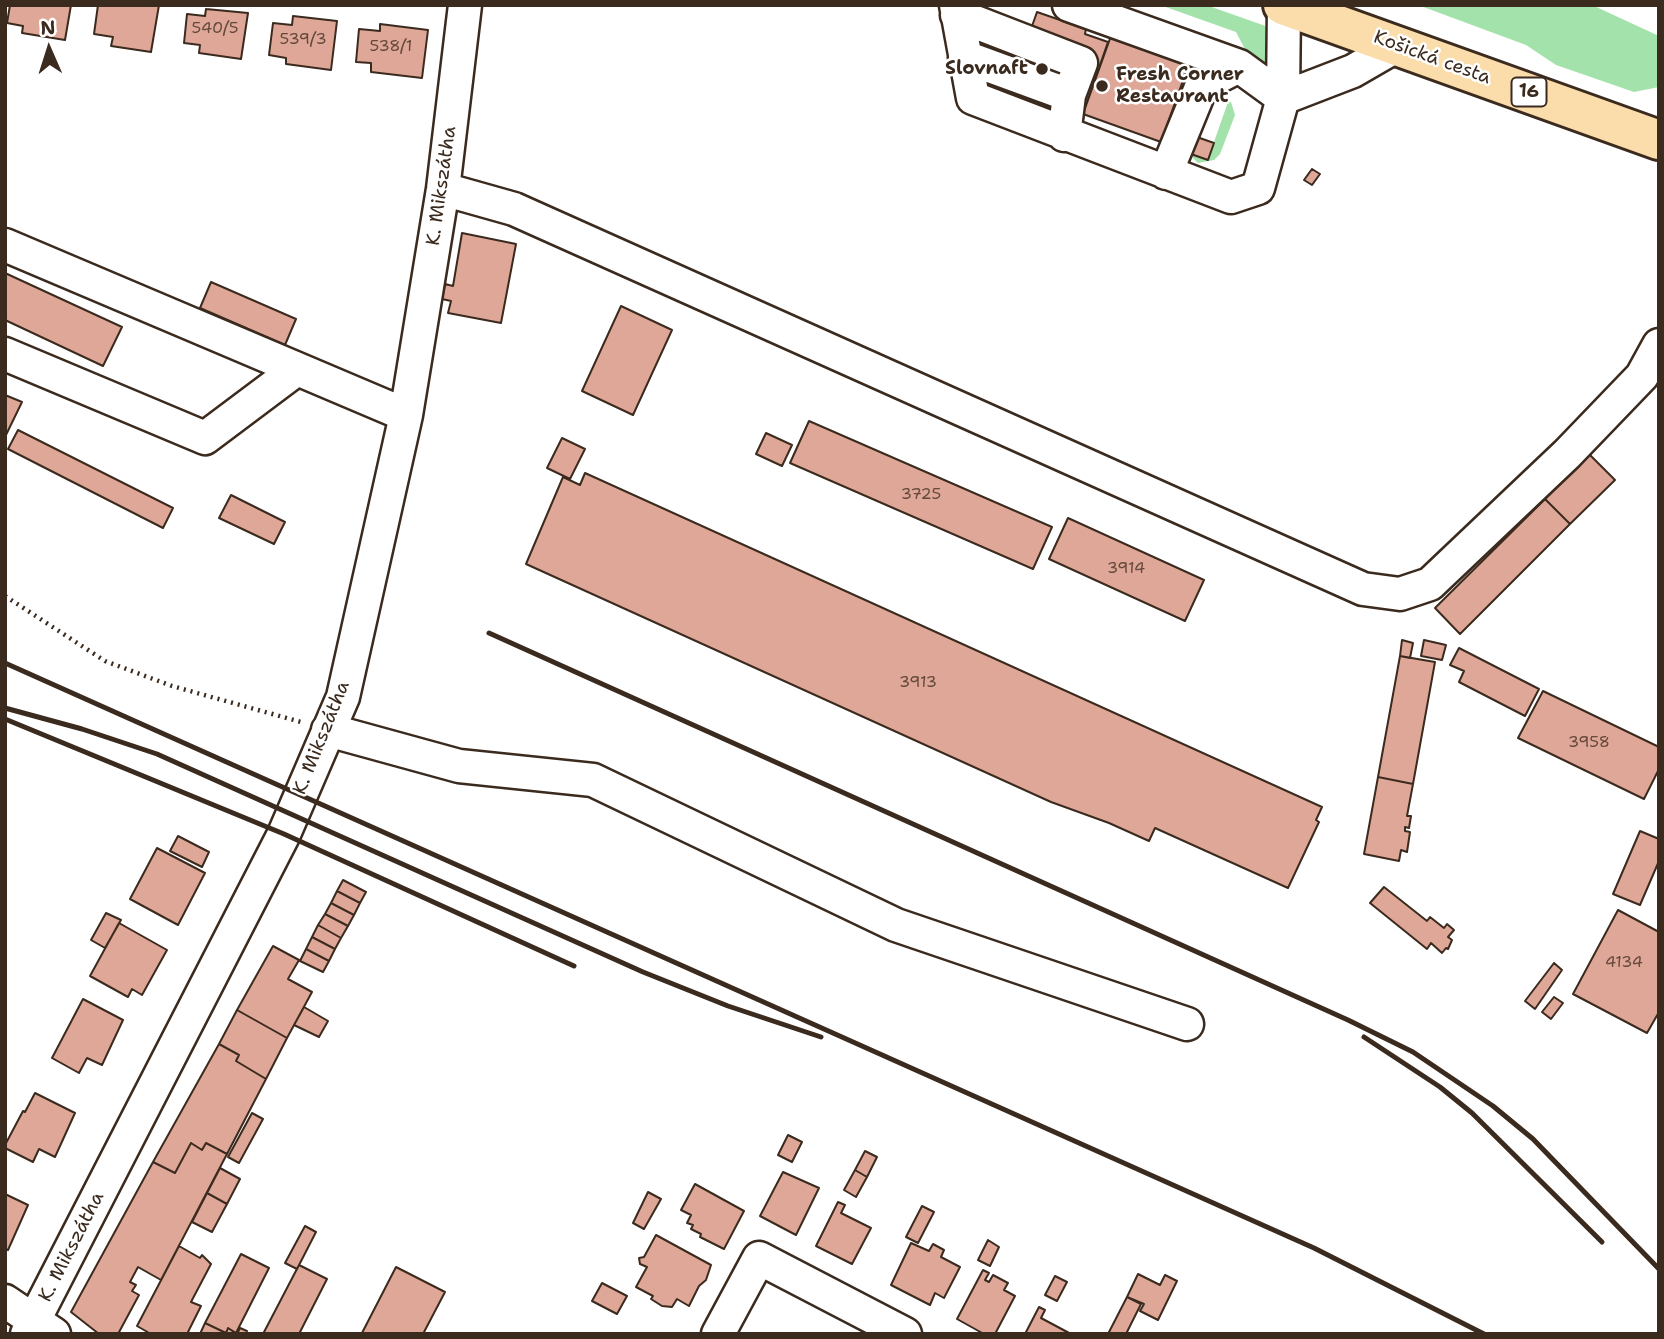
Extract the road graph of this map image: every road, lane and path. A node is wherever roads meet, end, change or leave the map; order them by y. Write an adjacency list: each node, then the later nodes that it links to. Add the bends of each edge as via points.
1 (465, 5): 13 (street, K. Mikszátha)
2 (1069, 5): 7 (street)
3 (1284, 5): 5 (main road, Košická cesta / 16); 9 (street)
4 (957, 10): 6 (street); 8 (street, via 1081,63)
5 (1398, 45): 9 (street, via 1353,71); 11 (main road, Košická cesta / 16)
6 (965, 57): 8 (street); 10 (street, via 973,98)
7 (1239, 66): 9 (street); 12 (street, via 1202,85)
8 (1069, 95): 10 (street)
9 (1283, 98): 12 (street, via 1258,188 1231,197)
10 (1065, 135): 12 (street)
11 (1659, 140)
12 (1166, 173)
13 (443, 189): 15 (street, via 514,209 1363,589 1399,594 1430,584 1567,454 1642,376); 18 (street, K. Mikszátha)
14 (5, 246): 17 (street)
15 (1659, 345)
16 (5, 354): 17 (street, via 205,438)
17 (297, 369): 18 (street)
18 (406, 415): 20 (street, K. Mikszátha, via 343,697)
19 (5, 596): 20 (path, via 105,661 172,686)
20 (328, 730): 21 (street, via 459,766 593,780 896,925); 23 (street, K. Mikszátha, via 284,834)
21 (1187, 1024)
22 (5, 1301): 23 (street)
23 (38, 1329)
24 (718, 1334): 25 (street, via 759,1258)
25 (905, 1334)

